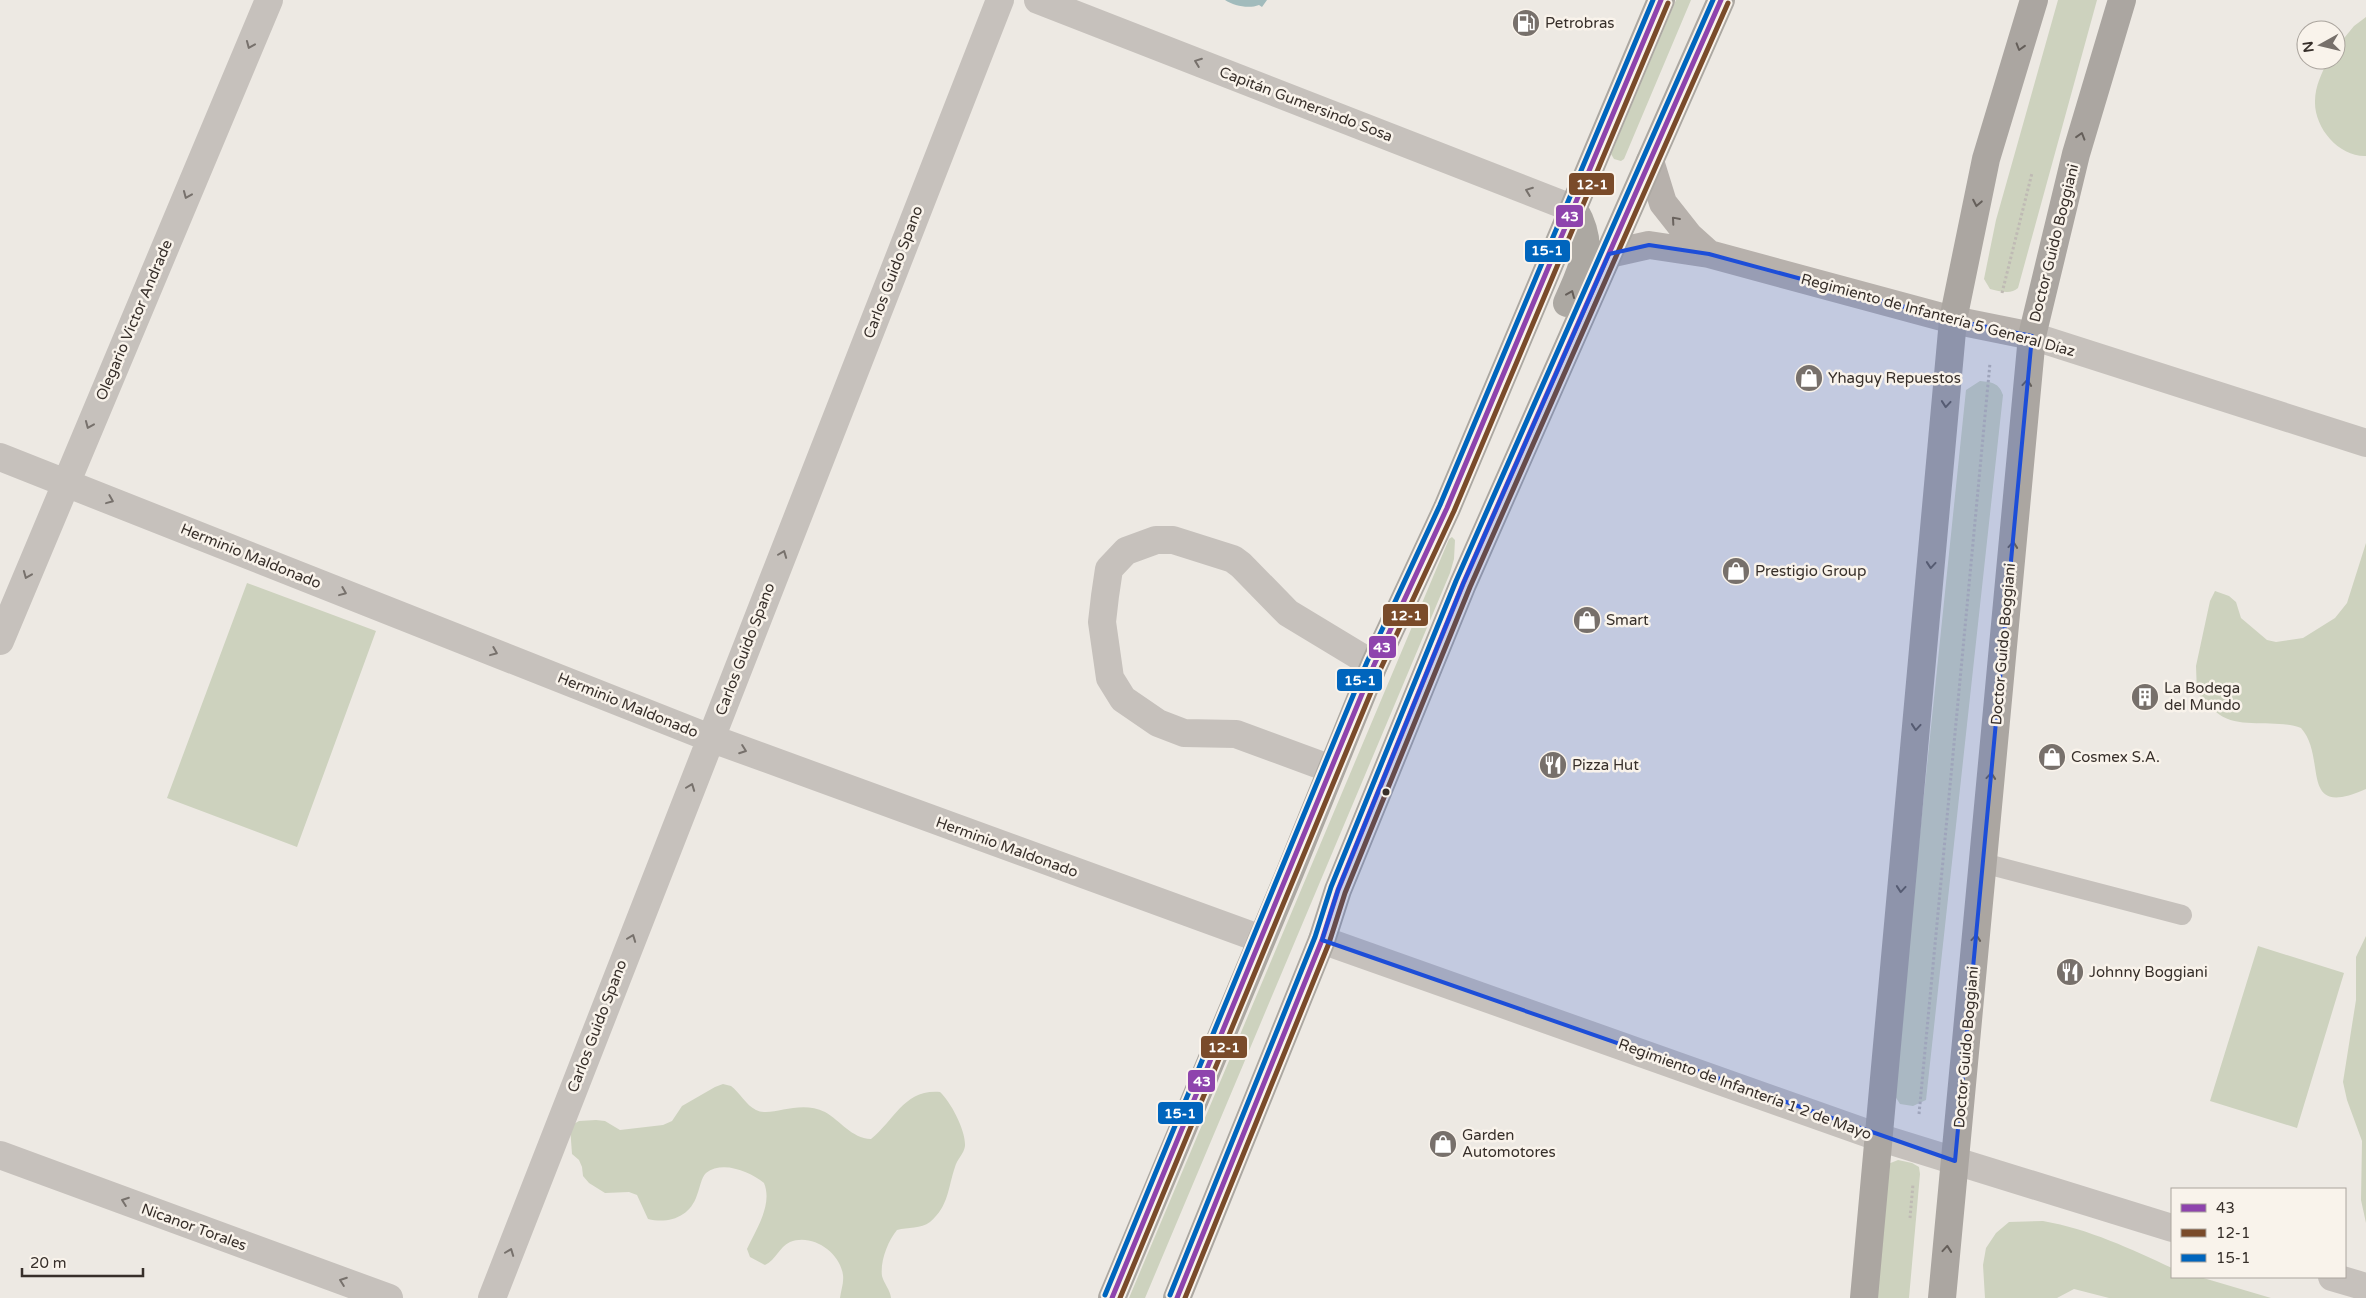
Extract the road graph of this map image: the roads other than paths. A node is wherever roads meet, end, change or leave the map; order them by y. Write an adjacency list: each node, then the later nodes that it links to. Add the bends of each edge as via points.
1 (269, 0): 16 (street, Olegario Victor Andrade, one-way to 16)
2 (1000, 0): 20 (street, Carlos Guido Spano, one-way to 2)
3 (1038, 0): 9 (street, Capitán Gumersindo Sosa, one-way to 3)
4 (1661, 0): 9 (highway)
5 (1720, 0): 8 (highway)
6 (2034, 0): 12 (main road, one-way to 12, via 1986,159)
7 (2122, 0): 13 (main road, Doctor Guido Boggiani, one-way to 7, via 2076,154)
8 (1650, 160): 10 (highway); 11 (main road, one-way to 8, via 1689,236 1663,203)
9 (1574, 209): 17 (highway, one-way to 9, via 1472,532 1585,258 1583,225); 19 (highway, via 1447,508)
10 (1609, 254): 11 (main road, Regimiento de Infantería 5 General Díaz, via 1649,245); 17 (highway)
11 (1709, 254): 12 (main road, Regimiento de Infantería 5 General Díaz)
12 (1953, 320): 13 (main road, Regimiento de Infantería 5 General Díaz); 26 (main road, one-way to 26)
13 (2032, 336): 14 (street, Regimiento de Infantería 5 General Díaz); 22 (main road, Doctor Guido Boggiani, one-way to 13)
14 (2366, 443)
15 (0, 456): 16 (street, Herminio Maldonado)
16 (65, 482): 18 (street, Olegario Victor Andrade, one-way to 18); 20 (street, Herminio Maldonado, one-way to 20)
17 (1463, 584): 25 (highway, via 1338,890)
18 (0, 641)
19 (1374, 665): 21 (highway); 21 (street, via 1288,614 1233,559 1173,540 1156,540 1126,552 1109,569 1102,622 1104,646 1110,678 1123,699 1158,723 1184,733 1236,734)
20 (710, 738): 24 (street, Herminio Maldonado, one-way to 24); 33 (street, Carlos Guido Spano, one-way to 20)
21 (1331, 769): 24 (highway)
22 (1983, 863): 23 (lane); 28 (main road, Doctor Guido Boggiani, one-way to 22)
23 (2182, 915)
24 (1261, 939): 34 (highway)
25 (1322, 940): 26 (street, Regimiento de Infantería 1 2 de Mayo); 35 (highway)
26 (1878, 1137): 28 (street, Regimiento de Infantería 1 2 de Mayo); 36 (main road)
27 (0, 1155): 32 (street, Nicanor Torales, one-way to 27)
28 (1955, 1161): 29 (street, Regimiento de Infantería 1 2 de Mayo); 37 (main road, Doctor Guido Boggiani, one-way to 28)
29 (2171, 1228)
30 (2335, 1278): 31 (street)
31 (2366, 1287)
32 (389, 1298)
33 (492, 1298)
34 (1112, 1298)
35 (1177, 1298)
36 (1864, 1298)
37 (1942, 1298)

